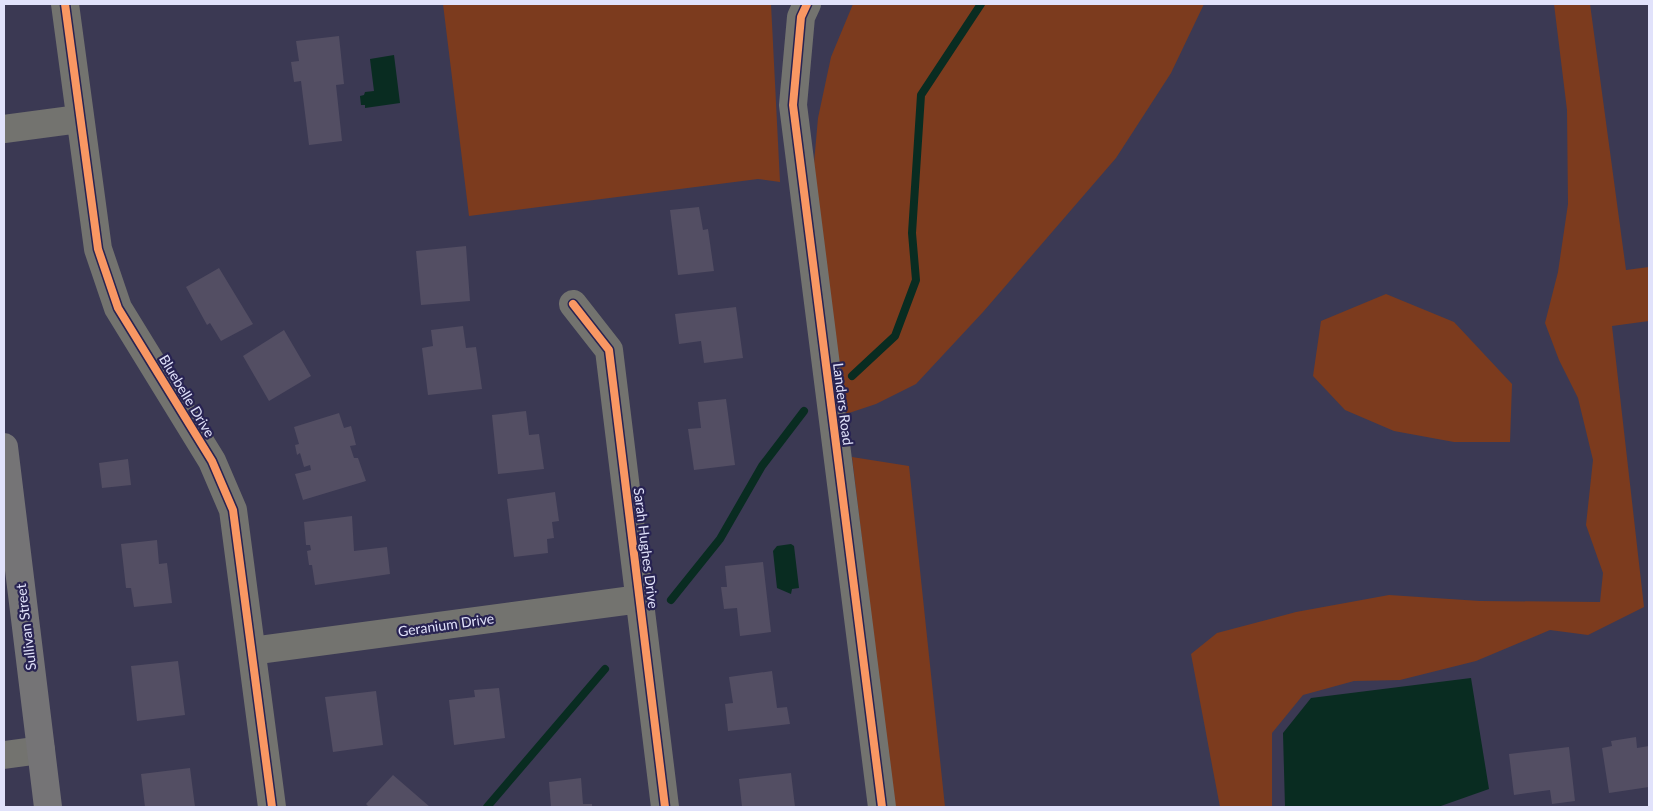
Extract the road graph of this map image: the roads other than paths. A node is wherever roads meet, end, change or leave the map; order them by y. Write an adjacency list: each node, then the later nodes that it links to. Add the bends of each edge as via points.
1 (65, 4): 3 (street, Bluebelle Drive)
2 (807, 4): 14 (street, Landers Road, via 801,17 793,105)
3 (80, 120): 4 (street); 8 (street, Bluebelle Drive, via 98,249 118,308 212,460 232,510)
4 (4, 129)
5 (573, 304): 7 (street, Sarah Hughes Drive, via 609,350)
6 (4, 447): 9 (main road, Sullivan Street)
7 (640, 599): 8 (street, Geranium Drive); 13 (street, Sarah Hughes Drive)
8 (252, 651): 12 (street, Bluebelle Drive)
9 (41, 750): 10 (street); 11 (main road, Sullivan Street)
10 (4, 756)
11 (48, 807)
12 (272, 807)
13 (665, 807)
14 (882, 807)

